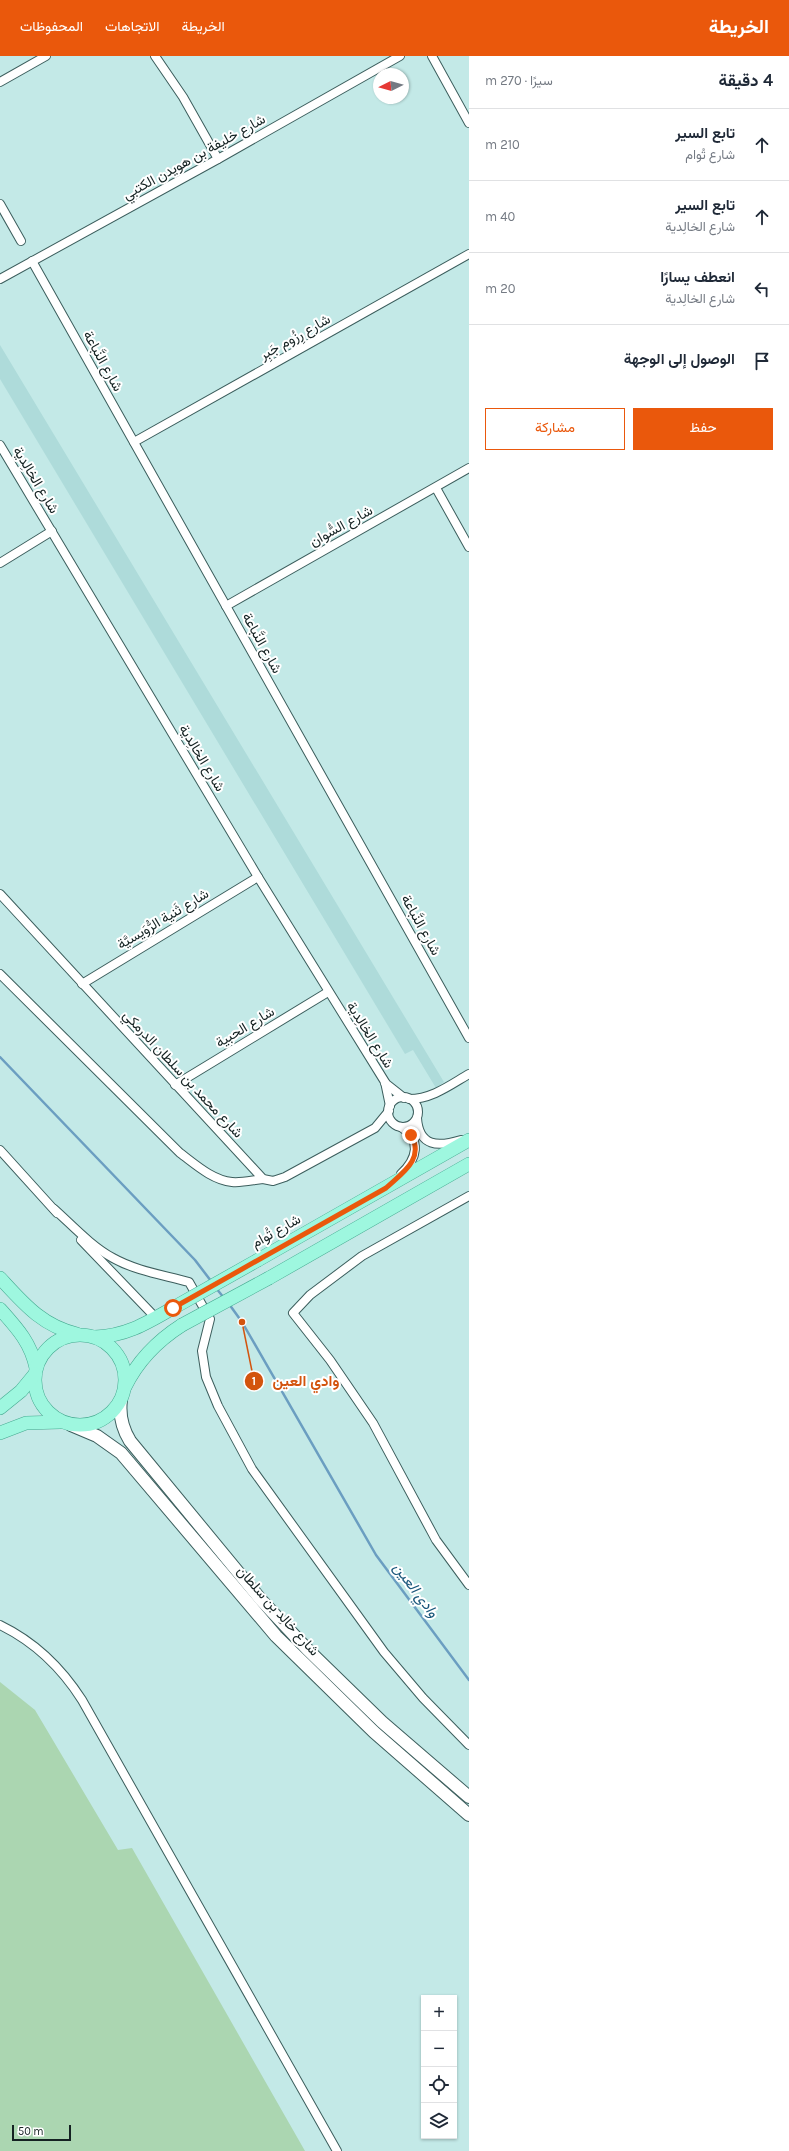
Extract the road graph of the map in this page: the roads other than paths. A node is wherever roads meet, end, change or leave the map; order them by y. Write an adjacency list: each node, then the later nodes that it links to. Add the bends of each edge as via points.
1 (46, 56): 5 (street)
2 (155, 56): 7 (street, via 177,87)
3 (400, 56): 7 (street, شارع خليفة بن هويدن الكتبي)
4 (432, 56): 6 (street)
5 (0, 82)
6 (469, 123)
7 (218, 159): 11 (street, شارع خليفة بن هويدن الكتبي)
8 (0, 204): 9 (street)
9 (21, 241)
10 (469, 254): 13 (street, شارع رِزُوم جَبِر)
11 (32, 261): 12 (street, شارع خليفة بن هويدن الكتبي); 13 (street, شارع النَّباعة)
12 (0, 279)
13 (134, 442): 20 (street, شارع النَّباعة)
14 (0, 445): 17 (street, شارع الخالِدية)
15 (469, 468): 16 (street, شارع السُّوان)
16 (436, 488): 18 (street); 20 (street, شارع السُّوان)
17 (52, 531): 19 (street); 21 (street, شارع الخالِدية)
18 (469, 547)
19 (0, 562)
20 (226, 606): 26 (street, شارع النَّباعة)
21 (258, 877): 24 (street, شارع ثَنية الرُّوَيسيَّة); 25 (street, شارع الخالِدية)
22 (0, 894): 24 (street, شارع محمد بن سلطان الدرمكي)
23 (0, 974): 40 (street, via 180,1153 221,1180 233,1182)
24 (82, 984): 29 (street, شارع محمد بن سلطان الدرمكي)
25 (328, 992): 28 (street, شارع الخالِدية); 29 (street, شارع الحبية)
26 (469, 1038)
27 (469, 1074): 30 (street)
28 (385, 1082): 31 (street, شارع الخالِدية); 32 (street, شارع الخالِدية)
29 (175, 1085): 40 (street, شارع محمد بن سلطان الدرمكي)
30 (433, 1095): 31 (street); 33 (street)
31 (407, 1098): 32 (street, via 396,1100); 33 (street, via 417,1107)
32 (389, 1108): 34 (street, via 390,1120); 35 (street)
33 (417, 1116): 34 (street, via 409,1126); 36 (street, via 419,1131 433,1144 446,1144)
34 (399, 1126): 35 (street); 41 (street, via 414,1140 414,1158 408,1168)
35 (375, 1128): 40 (street, via 279,1180)
36 (469, 1137)
37 (469, 1140): 41 (main road, شارع تُوام)
38 (0, 1150): 43 (street)
39 (469, 1164): 50 (main road, bridge, via 182,1325 155,1345 143,1358)
40 (263, 1179)
41 (386, 1188): 46 (main road, شارع تُوام, bridge)
42 (469, 1196): 54 (street, via 362,1256 310,1295 293,1313 330,1360 373,1423 436,1540)
43 (54, 1209): 46 (street); 56 (street, via 97,1248 113,1258 138,1269 189,1282 210,1319 202,1351 206,1377 218,1406 252,1469 384,1652 423,1698)
44 (0, 1278): 47 (main road, via 33,1314 60,1330)
45 (0, 1309): 49 (main road, via 25,1337)
46 (156, 1318): 48 (main road, شارع تُوام, via 120,1335)
47 (78, 1335): 48 (main road); 49 (main road, via 64,1337 51,1344 42,1355)
48 (95, 1337): 50 (main road, via 106,1343 118,1357 125,1375)
49 (35, 1371): 51 (main road, via 21,1391); 52 (main road, via 37,1396 50,1415)
50 (122, 1394): 52 (main road, via 114,1410 95,1424); 57 (street, شارع خالِد بن سلطان, via 119,1411 121,1422 130,1440 261,1600 358,1699 436,1771)
51 (0, 1408)
52 (66, 1424): 53 (main road, via 26,1423); 58 (street, شارع خالِد بن سلطان, via 97,1436 121,1453 276,1636 374,1732)
53 (0, 1433)
54 (469, 1585)
55 (0, 1625): 59 (street, via 44,1653 79,1694)
56 (469, 1745)
57 (469, 1797)
58 (469, 1815)
59 (337, 2151)

